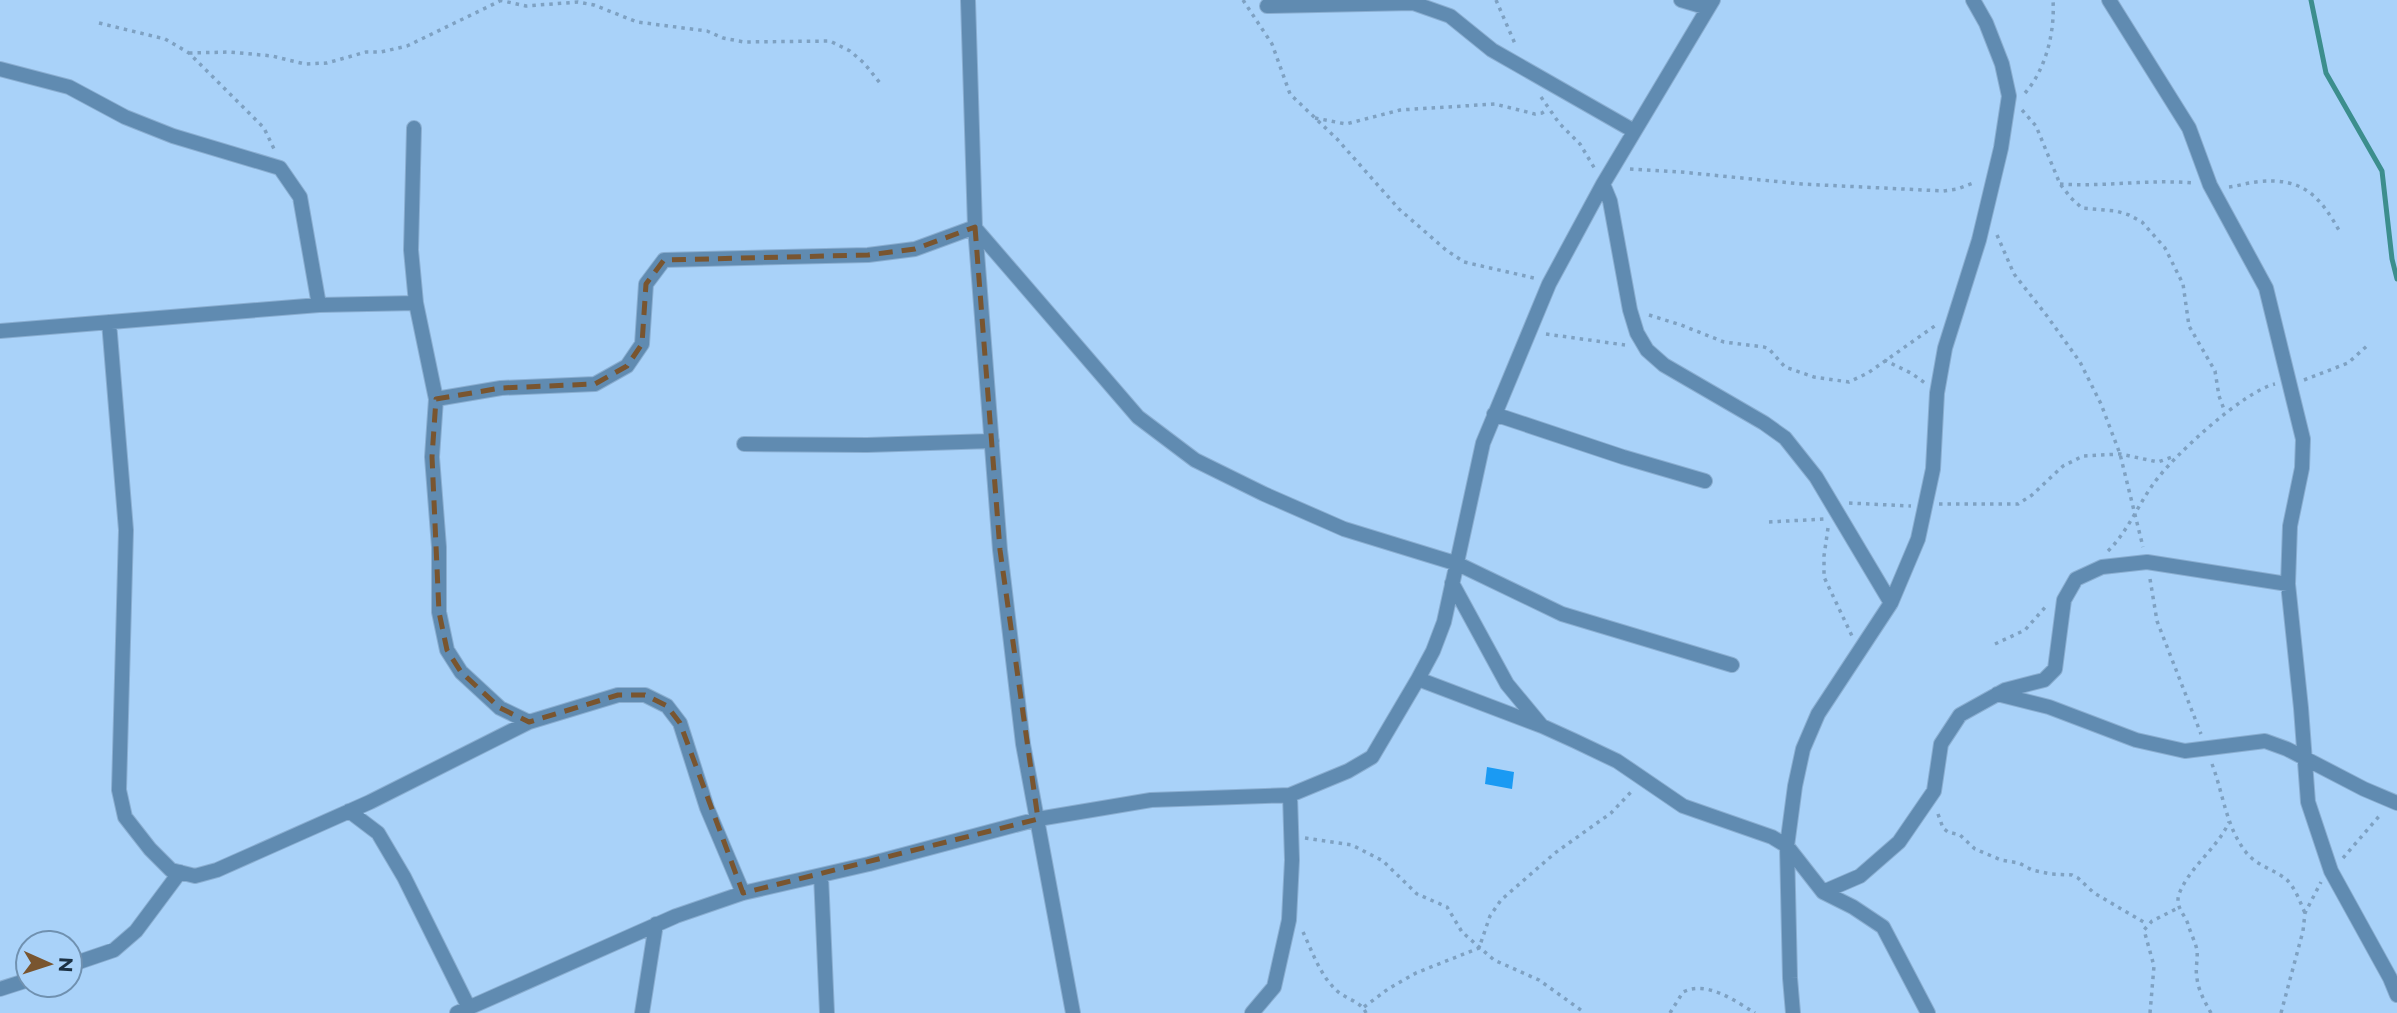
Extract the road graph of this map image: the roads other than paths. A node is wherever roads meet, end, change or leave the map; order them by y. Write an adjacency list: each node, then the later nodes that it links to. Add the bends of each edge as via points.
1 (968, 0): 11 (street)
2 (1681, 0): 5 (street)
3 (1973, 0): 24 (street, via 2002,64 2012,100 1975,253 1945,348 1926,506)
4 (2109, 0): 23 (street, via 2189,128 2210,185 2266,288 2303,439 2290,526)
5 (1710, 4): 9 (street)
6 (1267, 6): 9 (street, via 1413,2 1450,16 1492,50)
7 (0, 69): 13 (street, via 69,88 173,136 281,168 300,197)
8 (414, 128): 12 (street, via 411,250)
9 (1634, 131): 10 (street)
10 (1603, 184): 17 (street, via 1549,284); 24 (street, via 1630,310 1647,350 1664,365 1785,438 1816,477)
11 (975, 227): 16 (street, via 915,249 868,255 664,260 646,284 642,344 627,366 595,384 501,388); 18 (street); 21 (street, via 1138,417 1195,460 1343,529)
12 (416, 303): 13 (street); 16 (street)
13 (319, 305): 14 (street)
14 (109, 323): 15 (street); 36 (street, via 126,530 119,790 125,817 171,870)
15 (0, 331)
16 (436, 399): 28 (street, via 432,457 439,612 447,650 461,672 500,708)
17 (1494, 414): 20 (street); 21 (street, via 1476,469)
18 (992, 441): 19 (street); 34 (street, via 1023,744)
19 (744, 444)
20 (1705, 481)
21 (1458, 564): 22 (street); 25 (street, via 1562,614)
22 (1452, 583): 26 (street, via 1444,622); 29 (street, via 1507,684)
23 (2288, 584): 27 (street, via 2147,562 2102,567 2076,579 2064,600 2055,669 2044,680); 30 (street)
24 (1891, 603): 35 (street, via 1818,714 1803,749)
25 (1732, 665)
26 (1418, 679): 29 (street); 31 (street, via 1372,757)
27 (1997, 694): 30 (street, via 2136,740 2185,751 2265,741); 38 (street, via 1960,715 1941,744 1934,791 1899,842 1860,876)
28 (529, 722): 33 (street); 39 (street, via 618,695 645,695 667,706 680,723 707,808)
29 (1542, 726): 35 (street, via 1617,761 1683,806)
30 (2304, 759): 32 (street); 42 (street, via 2308,802 2331,871)
31 (1290, 795): 34 (street, via 1151,800); 47 (street, via 1290,905 1275,987)
32 (2397, 803)
33 (349, 811): 36 (street, via 217,870 195,876); 43 (street, via 378,833 404,877)
34 (1038, 819): 37 (street); 46 (street)
35 (1787, 846): 38 (street); 48 (street)
36 (180, 872): 41 (street, via 136,931 114,950)
37 (821, 875): 39 (street); 45 (street)
38 (1823, 892): 49 (street, via 1883,927)
39 (743, 893): 40 (street)
40 (656, 924): 43 (street); 44 (street)
41 (84, 960)
42 (2397, 995)
43 (463, 1010)
44 (642, 1013)
45 (827, 1013)
46 (1073, 1013)
47 (1252, 1013)
48 (1793, 1013)
49 (1928, 1013)

